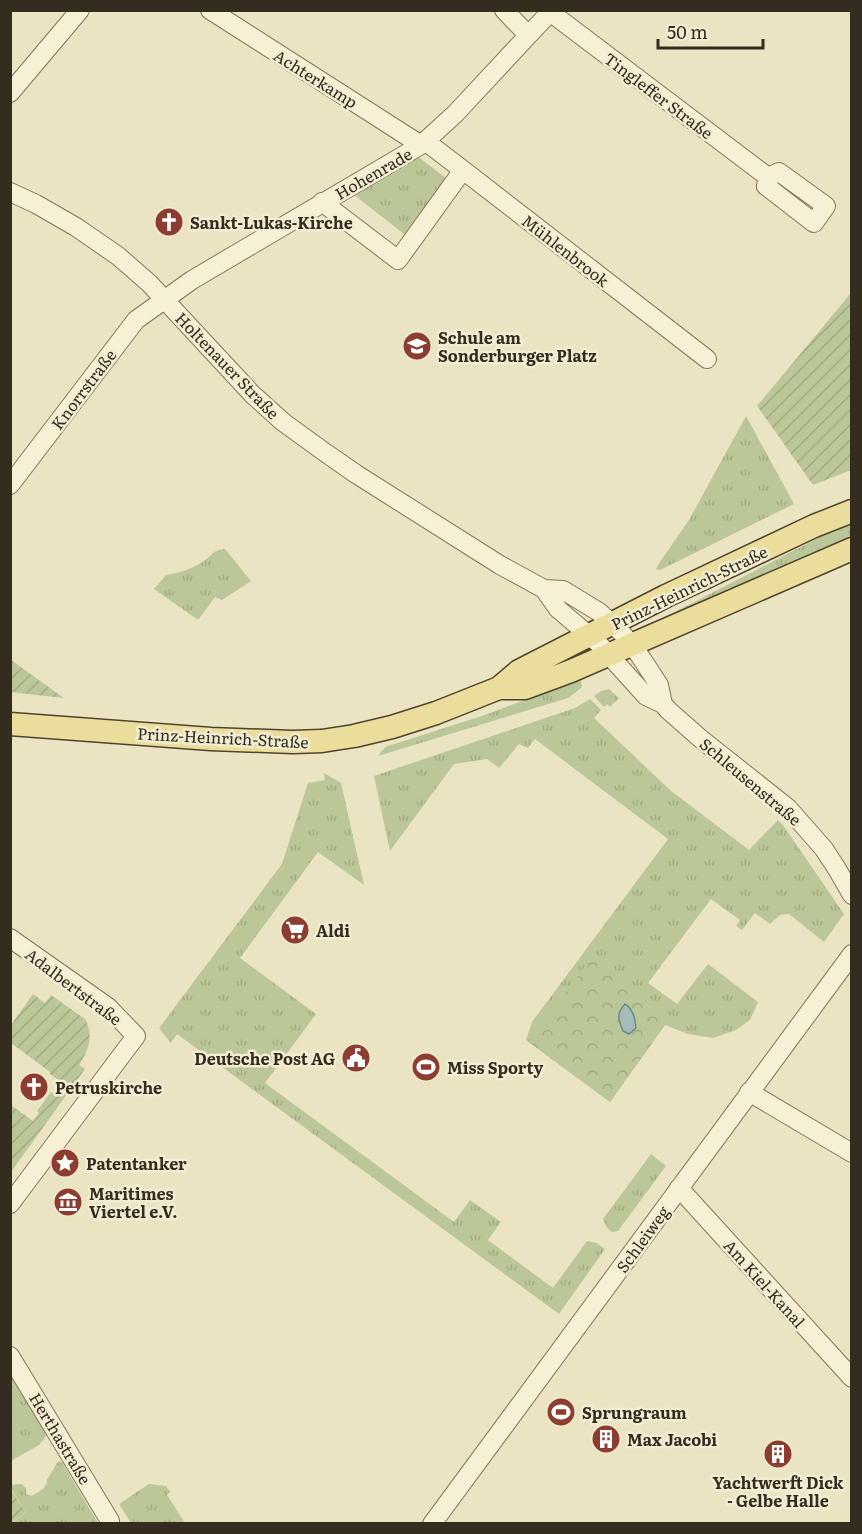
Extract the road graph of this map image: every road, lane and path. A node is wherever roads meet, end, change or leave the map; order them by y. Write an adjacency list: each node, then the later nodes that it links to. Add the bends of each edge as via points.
1 (80, 10): 6 (street)
2 (210, 10): 7 (street, Achterkamp)
3 (504, 10): 5 (street)
4 (551, 11): 5 (street, Hohenrade); 9 (street, Tingleffer Straße)
5 (528, 35): 7 (street, Hohenrade)
6 (10, 93)
7 (423, 143): 8 (street, Mühlenbrook); 11 (street, Hohenrade)
8 (463, 170): 11 (street, via 398,260); 13 (street, Mühlenbrook)
9 (768, 177)
10 (10, 192): 12 (street, Holtenauer Straße, via 104,245)
11 (322, 202): 12 (street, Hohenrade)
12 (164, 299): 14 (street, Knorrstraße, via 135,320); 17 (street, Holtenauer Straße, via 234,377 283,422 356,474)
13 (707, 359)
14 (10, 486)
15 (852, 511): 18 (main road, Prinz-Heinrich-Straße)
16 (852, 549): 20 (main road, Prinz-Heinrich-Straße)
17 (544, 589): 18 (street, Holtenauer Straße, via 563,590); 19 (street, Holtenauer Straße, via 558,609)
18 (613, 623): 19 (main road, Prinz-Heinrich-Straße); 20 (street, Holtenauer Straße)
19 (589, 636): 21 (street, Holtenauer Straße); 22 (main road, Prinz-Heinrich-Straße, via 519,671)
20 (631, 644): 21 (main road, Prinz-Heinrich-Straße); 23 (street, Schleusenstraße, via 659,685)
21 (608, 654): 22 (main road, Prinz-Heinrich-Straße, via 525,688); 23 (street, Schleusenstraße, via 646,696)
22 (499, 688): 24 (main road, Prinz-Heinrich-Straße, via 392,727 322,741 211,739)
23 (663, 704): 25 (street, Schleusenstraße, via 788,808 824,849)
24 (10, 724)
25 (852, 895)
26 (10, 938): 31 (street, Adalbertstraße, via 108,1007 136,1036)
27 (852, 954): 28 (street, Schleiweg)
28 (749, 1092): 29 (street); 30 (street, Schleiweg)
29 (852, 1154)
30 (679, 1188): 33 (street, Am Kiel-Kanal); 35 (street, Schleiweg)
31 (10, 1204)
32 (10, 1356): 34 (street, Herthastraße)
33 (852, 1378)
34 (110, 1521)
35 (432, 1524)

